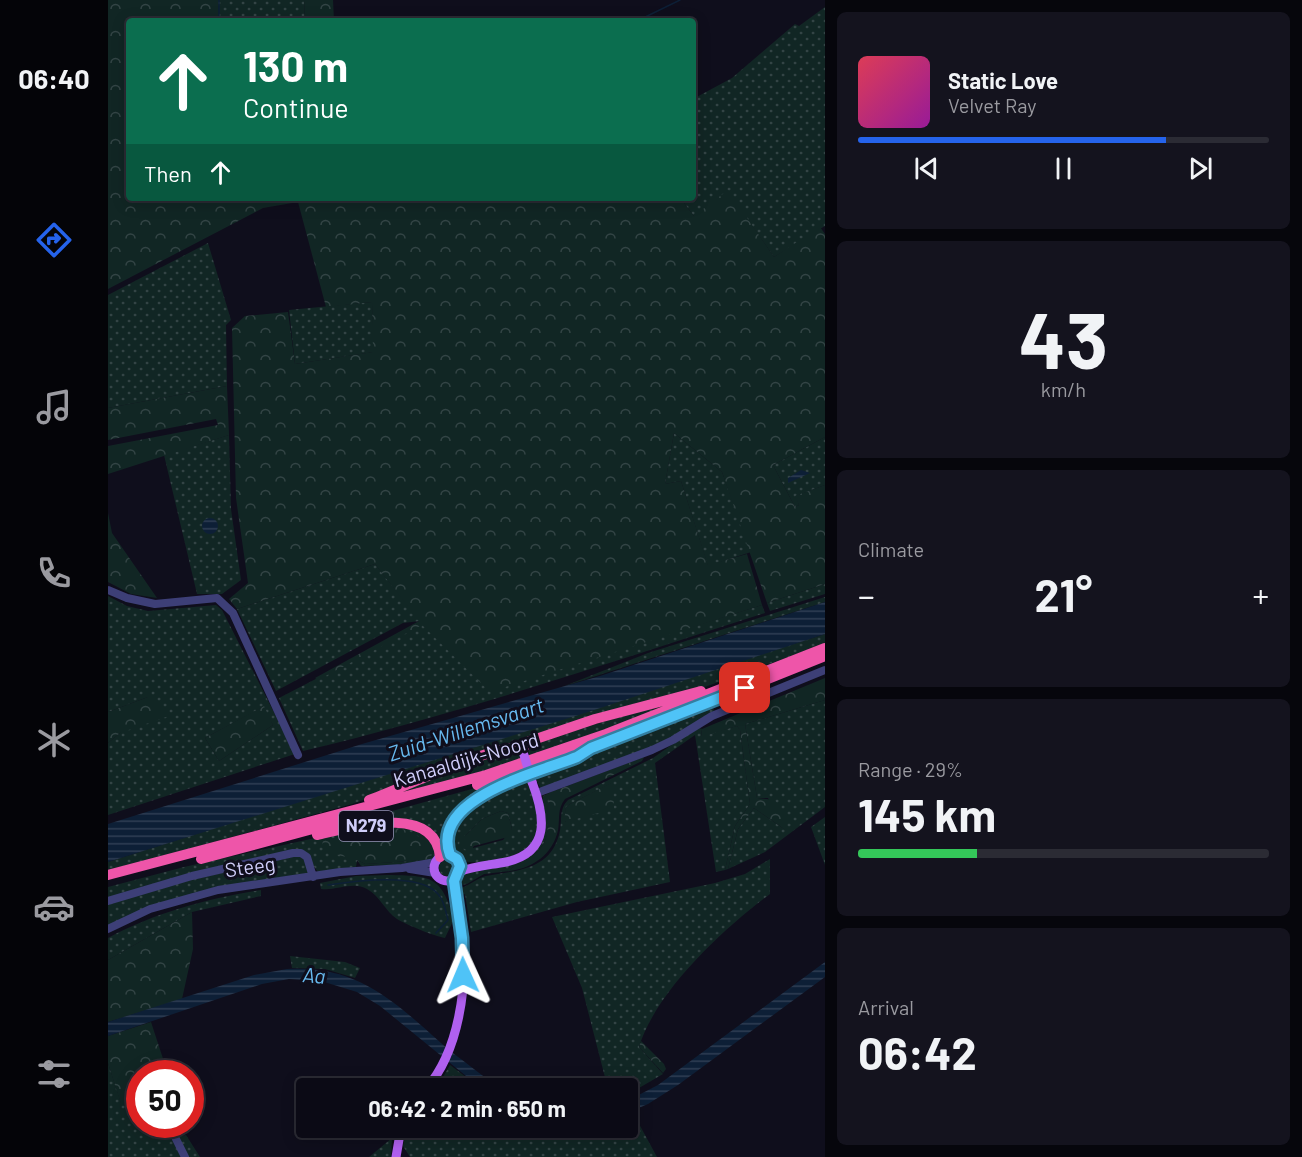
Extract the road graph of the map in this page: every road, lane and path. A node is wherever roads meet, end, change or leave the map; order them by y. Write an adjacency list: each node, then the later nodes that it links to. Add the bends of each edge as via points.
1 (108, 590): 8 (street, via 146,603 212,598 224,603 233,613)
2 (825, 648): 5 (highway, Kanaaldijk-Noord / N279)
3 (825, 656): 6 (highway, Kanaaldijk-Noord / N279)
4 (825, 670): 9 (street, via 712,716 652,750)
5 (745, 680): 7 (highway, N279, via 595,719 530,741); 10 (highway, Kanaaldijk-Noord / N279, via 551,754)
6 (591, 748): 11 (highway, Kanaaldijk-Noord / N279, via 489,781); 12 (highway, N279, via 472,801 456,815 449,829)
7 (523, 752): 9 (main road, Steeg, bridge); 10 (highway, N279, via 515,746)
8 (298, 755)
9 (537, 794): 13 (main road, Steeg, via 542,818 537,843 519,858)
10 (294, 826): 16 (highway, Kanaaldijk-Noord / N279)
11 (275, 840): 12 (highway, N279, via 398,822 423,831); 19 (highway, Kanaaldijk-Noord / N279)
12 (446, 859): 13 (main road, Steeg); 14 (street, Steeg); 15 (main road); 18 (main road)
13 (495, 863): 18 (main road, Steeg)
14 (402, 868): 15 (street, Steeg); 17 (street, Steeg, via 368,868)
15 (435, 873): 18 (main road)
16 (108, 875)
17 (313, 877): 20 (street, via 307,857 293,853 192,876); 21 (street, Steeg, via 241,885 185,897)
18 (453, 877): 22 (main road, via 462,938 460,1008)
19 (108, 883)
20 (108, 901)
21 (108, 929)
22 (434, 1078)
23 (399, 1138): 26 (main road)
24 (176, 1139): 25 (street)
25 (185, 1157)
26 (396, 1157)

